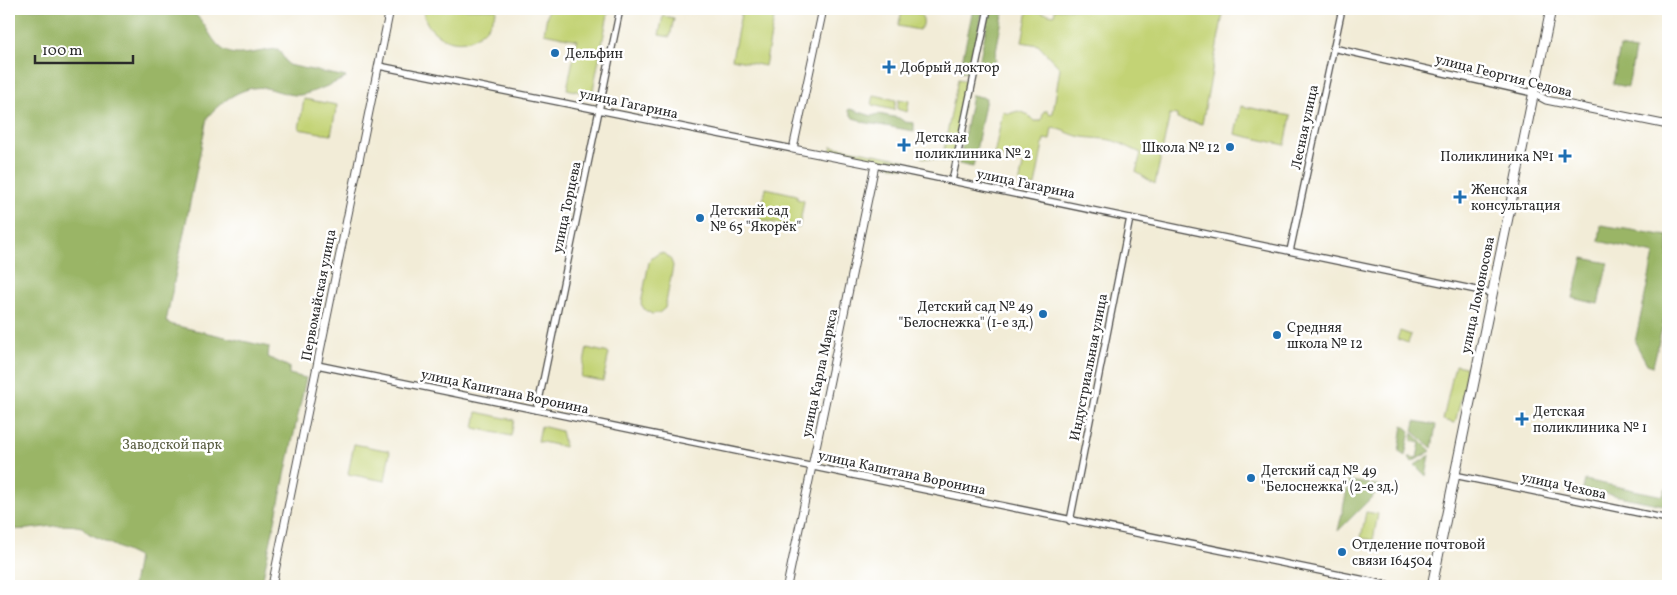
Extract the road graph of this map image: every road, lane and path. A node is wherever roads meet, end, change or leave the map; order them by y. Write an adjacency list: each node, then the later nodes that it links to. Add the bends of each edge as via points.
1 (390, 9): 8 (street, Первомайская улица)
2 (620, 9): 10 (street, улица Торцева)
3 (823, 9): 12 (street)
4 (988, 9): 14 (street)
5 (1342, 9): 7 (street, Лесная улица)
6 (1551, 9): 9 (main road, улица Ломоносова)
7 (1333, 48): 9 (street, улица Георгия Седова); 16 (street, Лесная улица)
8 (378, 66): 10 (street, улица Гагарина); 18 (street, Первомайская улица)
9 (1533, 92): 11 (street, улица Георгия Седова, via 1546,100); 17 (main road, улица Ломоносова)
10 (599, 110): 12 (street, улица Гагарина); 19 (street, улица Торцева)
11 (1668, 125)
12 (793, 149): 13 (street, улица Гагарина)
13 (875, 165): 14 (street, улица Гагарина); 20 (street, улица Карла Маркса)
14 (952, 181): 15 (street, улица Гагарина)
15 (1130, 218): 16 (street, улица Гагарина); 23 (street, Индустриальная улица)
16 (1290, 251): 17 (street, улица Гагарина)
17 (1491, 293): 21 (main road, улица Ломоносова)
18 (317, 365): 19 (street, улица Капитана Воронина); 24 (street, Первомайская улица)
19 (537, 410): 20 (street, улица Капитана Воронина)
20 (812, 467): 23 (street, улица Капитана Воронина); 25 (street, улица Карла Маркса)
21 (1454, 475): 22 (street, улица Чехова); 27 (main road, улица Ломоносова)
22 (1668, 519)
23 (1070, 520): 26 (street, улица Капитана Воронина)
24 (272, 586)
25 (787, 586)
26 (1394, 586)
27 (1432, 586)

